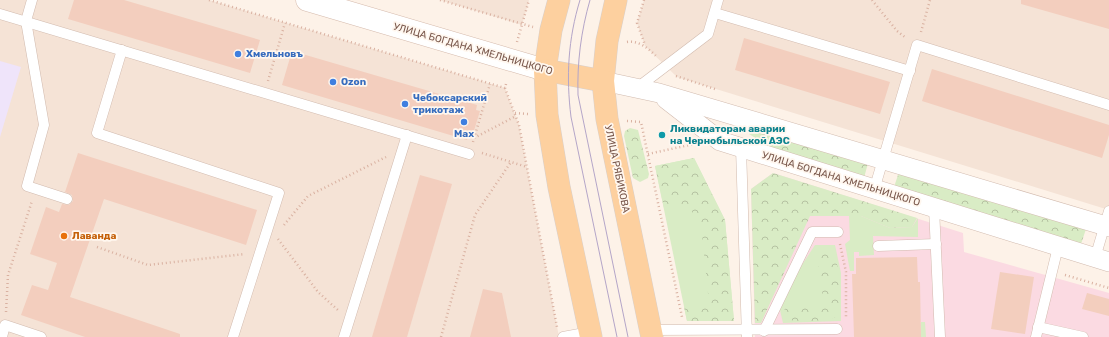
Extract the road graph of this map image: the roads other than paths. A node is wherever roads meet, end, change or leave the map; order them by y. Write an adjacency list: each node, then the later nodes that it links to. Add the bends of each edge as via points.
1 (32, 0): 8 (lane)
2 (307, 0): 10 (street, УЛИЦА БОГДАНА ХМЕЛЬНИЦКОГО)
3 (559, 0): 10 (main road, via 550,30)
4 (616, 0): 12 (main road, УЛИЦА РЯБИКОВА, via 607,41)
5 (718, 0): 6 (lane)
6 (715, 13): 11 (lane); 13 (lane, via 708,34)
7 (0, 14): 8 (lane)
8 (26, 21): 9 (lane); 21 (lane, via 44,125 27,186)
9 (122, 50): 16 (lane); 37 (lane, via 96,133 280,194)
10 (546, 70): 12 (main road, УЛИЦА БОГДАНА ХМЕЛЬНИЦКОГО); 32 (main road, via 545,96 549,130)
11 (910, 71): 15 (lane, via 917,45); 19 (lane)
12 (603, 80): 13 (street, УЛИЦА БОГДАНА ХМЕЛЬНИЦКОГО); 33 (main road, УЛИЦА РЯБИКОВА, via 608,127)
13 (637, 88): 14 (street, УЛИЦА БОГДАНА ХМЕЛЬНИЦКОГО)
14 (659, 93): 17 (street, УЛИЦА БОГДАНА ХМЕЛЬНИЦКОГО, via 716,139); 19 (street)
15 (1109, 105)
16 (407, 135): 18 (lane); 38 (lane)
17 (741, 148): 20 (street, УЛИЦА БОГДАНА ХМЕЛЬНИЦКОГО); 34 (lane)
18 (470, 151)
19 (883, 160): 20 (lane); 23 (street)
20 (874, 190): 22 (street, УЛИЦА БОГДАНА ХМЕЛЬНИЦКОГО)
21 (66, 199)
22 (934, 208): 25 (lane); 27 (street, УЛИЦА БОГДАНА ХМЕЛЬНИЦКОГО)
23 (1107, 222): 28 (lane)
24 (838, 232): 31 (lane, via 812,232)
25 (936, 244): 26 (lane); 40 (lane)
26 (878, 246)
27 (1058, 247): 28 (street, УЛИЦА БОГДАНА ХМЕЛЬНИЦКОГО); 29 (lane)
28 (1102, 260)
29 (1038, 327): 41 (lane); 42 (lane)
30 (837, 329): 31 (lane)
31 (764, 331): 34 (lane)
32 (591, 334): 39 (lane)
33 (652, 334): 34 (lane, via 685,330)
34 (747, 334)
35 (2, 337): 36 (lane, via 5,325)
36 (41, 337)
37 (234, 337)
38 (344, 337)
39 (564, 337)
40 (940, 337)
41 (1036, 337)
42 (1083, 337)

